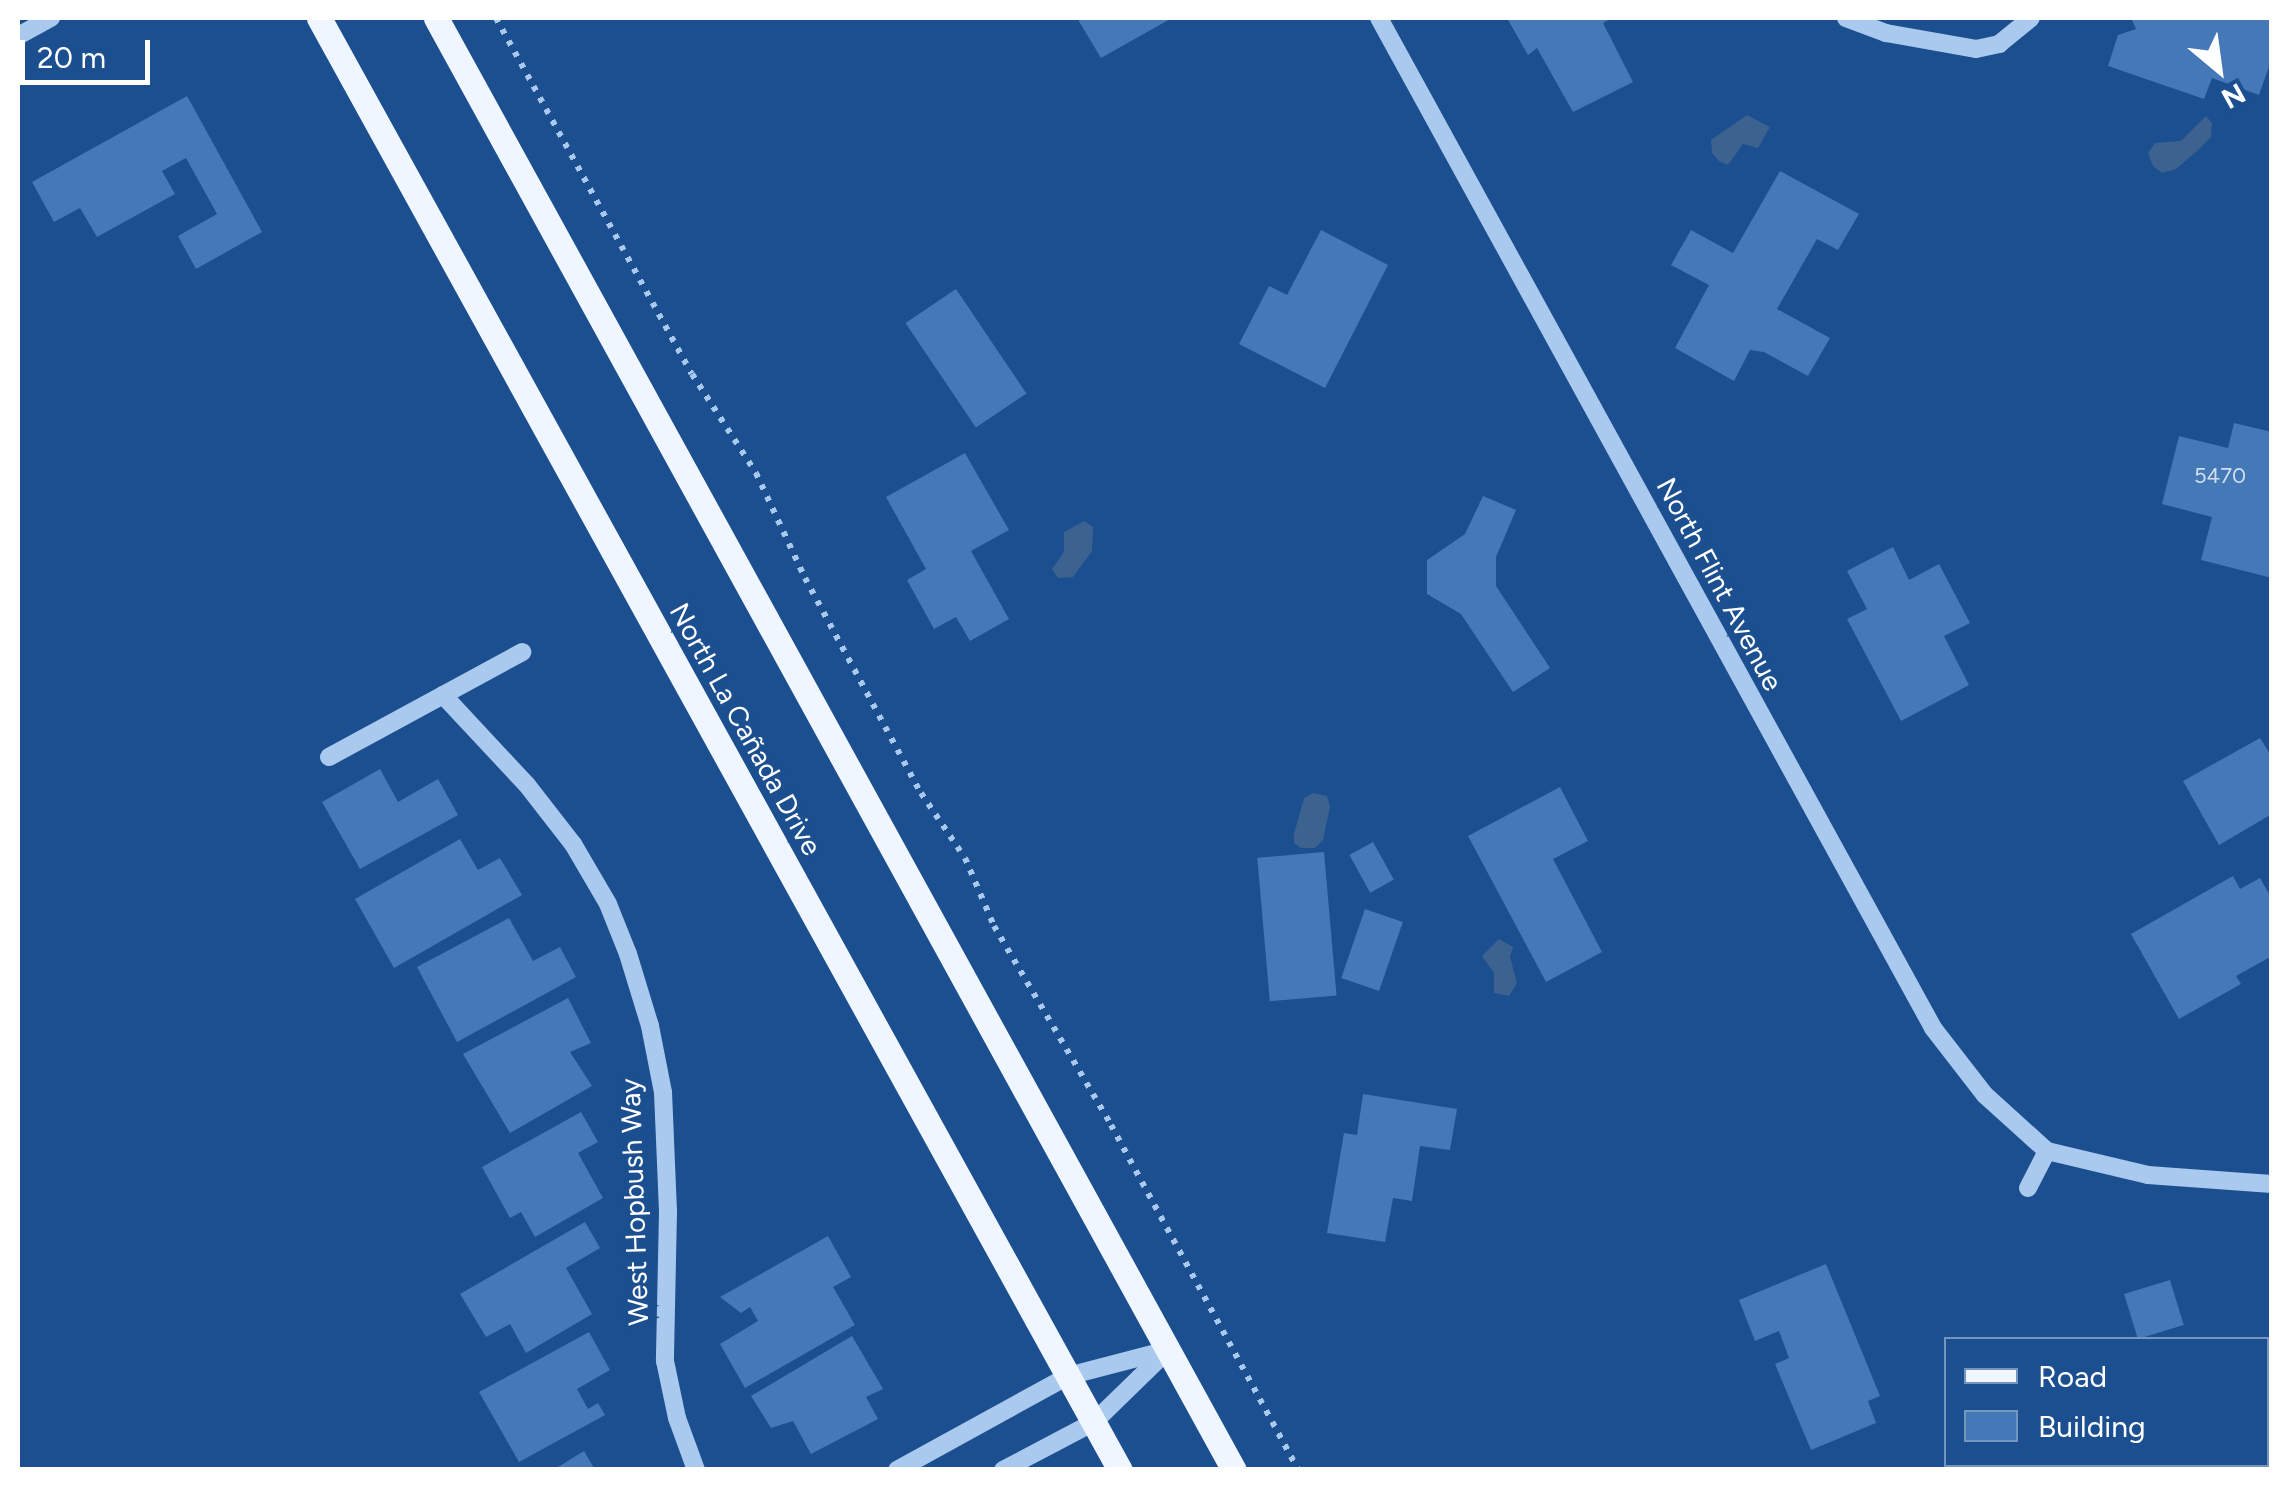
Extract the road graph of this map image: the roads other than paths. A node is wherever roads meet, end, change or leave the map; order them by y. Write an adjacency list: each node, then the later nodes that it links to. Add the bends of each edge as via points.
1 (50, 18): 7 (street)
2 (319, 18): 15 (main road, North La Cañada Drive)
3 (436, 18): 14 (main road)
4 (1379, 18): 11 (street, North Flint Avenue, via 1900,975 1985,1095)
5 (1846, 18): 6 (street, via 1886,33 1976,48 1999,44)
6 (2031, 18)
7 (18, 36)
8 (522, 652): 9 (street)
9 (443, 695): 10 (street); 17 (street, West Hopbush Way, via 573,844 628,954 663,1092 665,1362)
10 (329, 757)
11 (2047, 1151): 12 (street, North Flint Avenue, via 2148,1174); 13 (street)
12 (2272, 1184)
13 (2028, 1188)
14 (1168, 1350): 15 (street); 16 (street); 21 (main road)
15 (1068, 1376): 16 (main road, North La Cañada Drive); 18 (street)
16 (1094, 1422): 19 (street); 20 (main road, North La Cañada Drive)
17 (696, 1470)
18 (897, 1470)
19 (1003, 1470)
20 (1120, 1470)
21 (1234, 1470)

